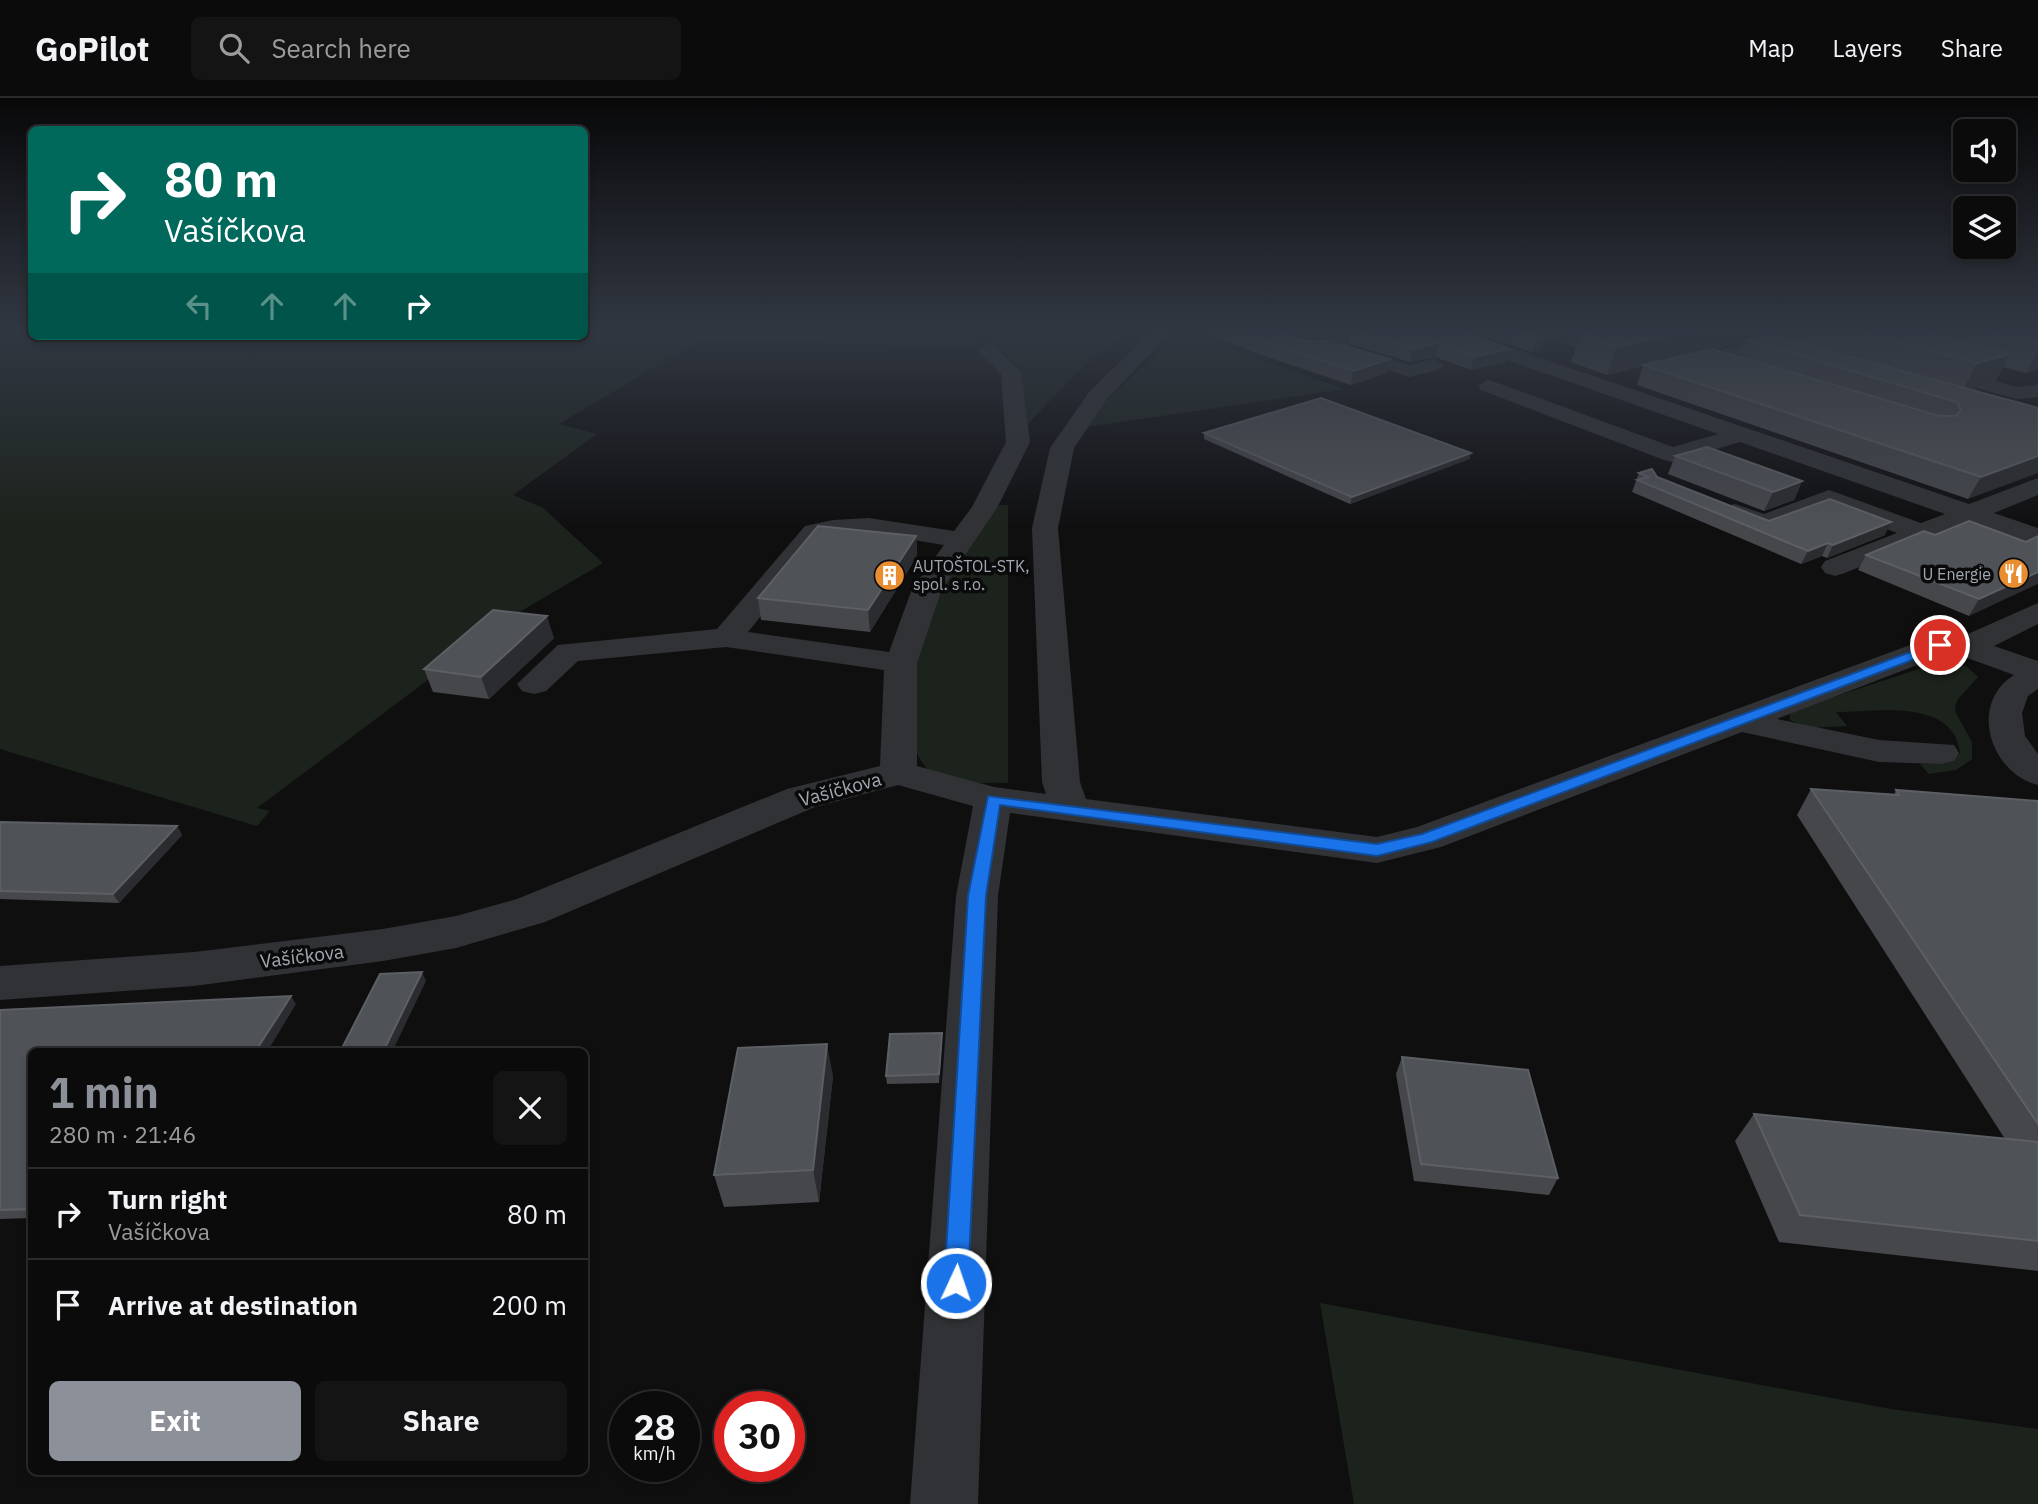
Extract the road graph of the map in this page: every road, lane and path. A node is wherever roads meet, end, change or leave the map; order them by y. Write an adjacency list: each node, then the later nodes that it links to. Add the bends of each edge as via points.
1 (1013, 396): 11 (street, via 1018,442 984,508)
2 (1098, 396): 24 (street, via 1062,448 1045,528 1061,782)
3 (1514, 396): 5 (street, via 1672,455)
4 (1631, 396): 5 (street)
5 (1741, 434): 8 (street)
6 (2038, 486): 8 (street)
7 (1713, 503): 9 (street, via 1764,523 1829,498)
8 (1966, 513): 9 (street); 10 (street)
9 (1920, 531): 12 (street)
10 (2038, 537)
11 (961, 540): 14 (street, via 858,526 815,532); 16 (street, via 927,589)
12 (1835, 567)
13 (2038, 612): 15 (street, Vašíčkova)
14 (726, 638): 16 (street); 18 (street, via 569,652)
15 (1939, 639): 17 (street); 19 (street, Vašíčkova)
16 (901, 663): 21 (street)
17 (2038, 674): 22 (street, via 2015,689 2004,710 2004,732 2019,759)
18 (534, 684)
19 (1739, 721): 20 (street, via 1879,751); 24 (street, Vašíčkova, via 1427,838 1377,850)
20 (1941, 753)
21 (898, 773): 23 (street, Vašíčkova); 25 (street, Vašíčkova, via 801,798 530,911 456,932 194,969)
22 (2038, 774)
23 (993, 799): 24 (street, Vašíčkova); 26 (street, via 977,896)
24 (1069, 807)
25 (0, 983)
26 (944, 1504)

